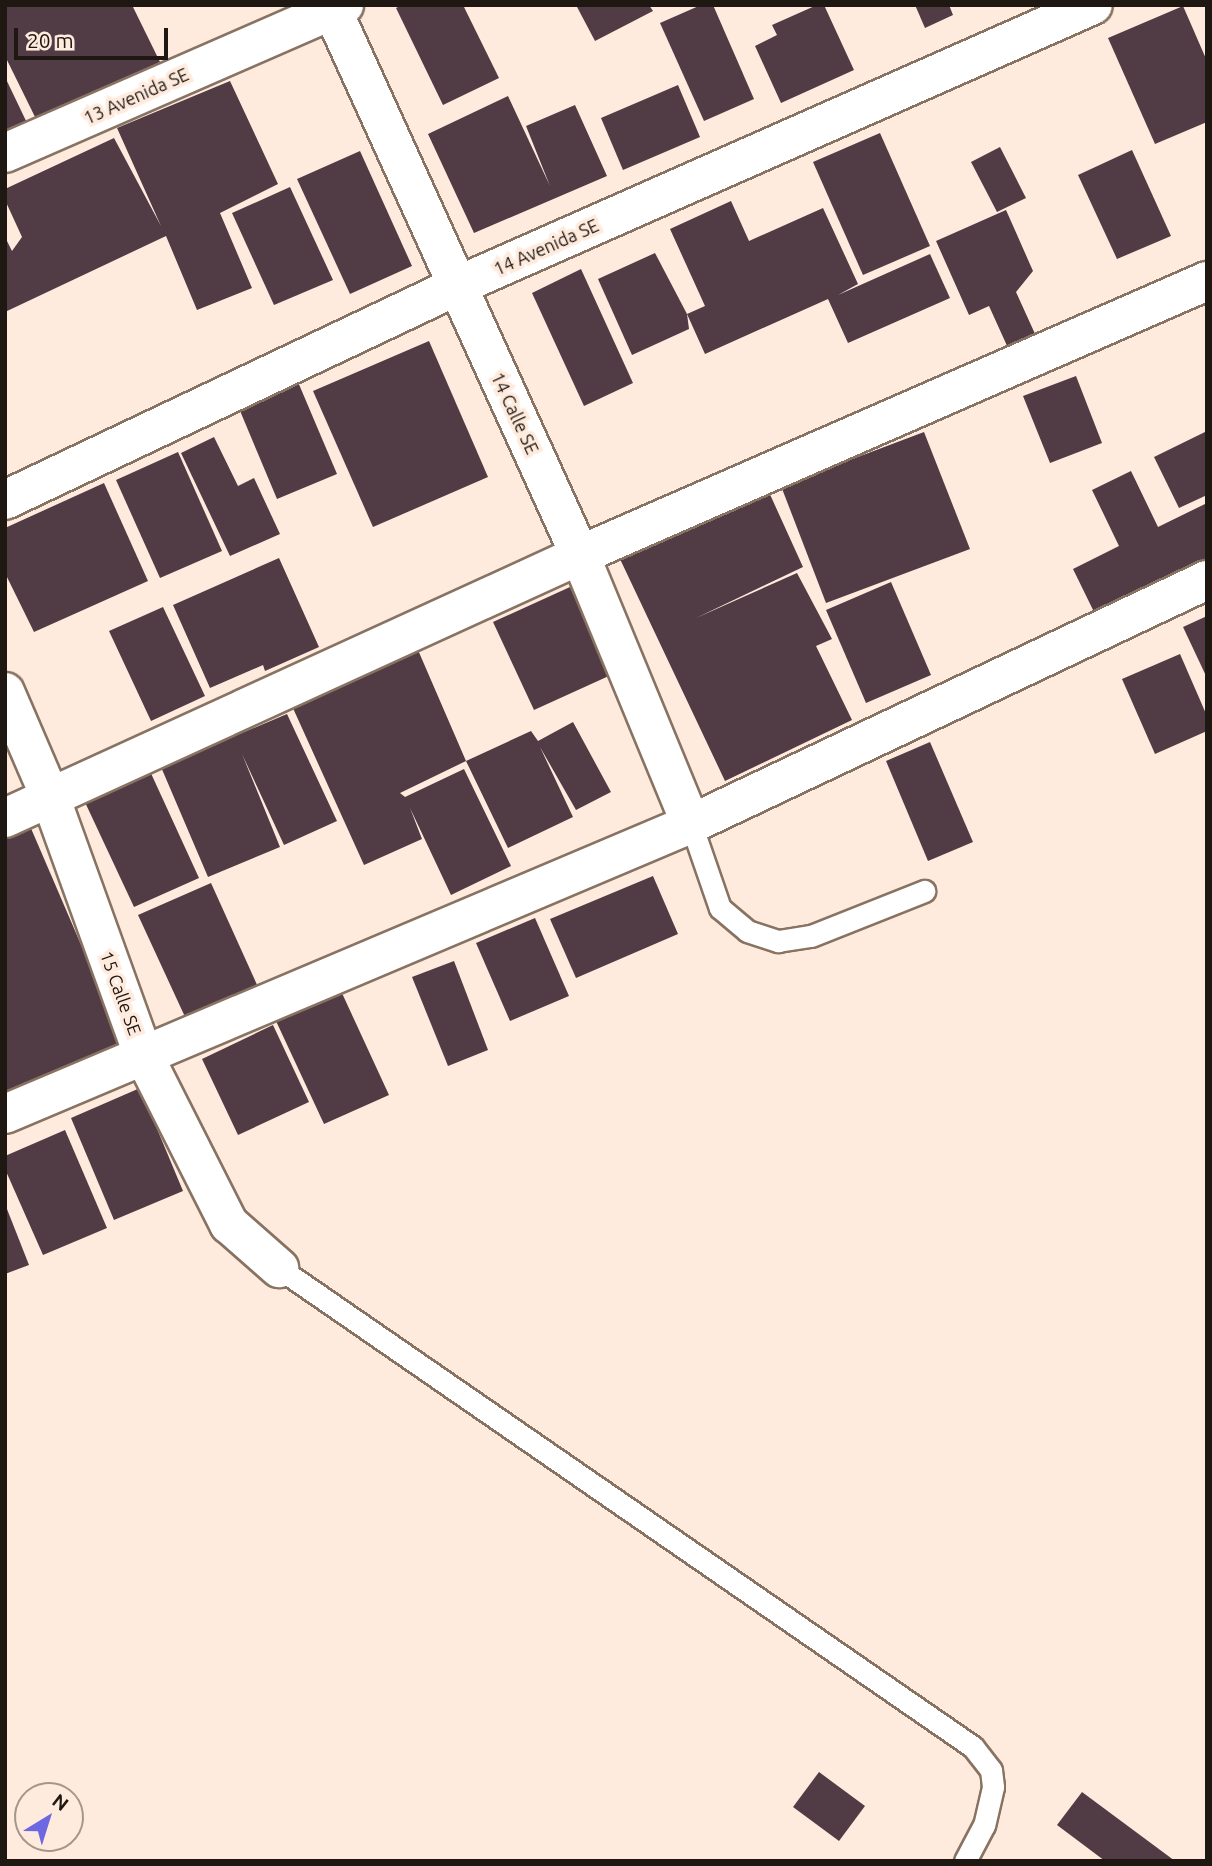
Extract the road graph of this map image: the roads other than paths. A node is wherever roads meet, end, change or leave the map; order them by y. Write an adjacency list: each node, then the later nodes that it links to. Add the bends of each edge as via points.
1 (1093, 5): 5 (street, 14 Avenida SE)
2 (336, 7): 3 (street, 13 Avenida SE); 5 (street, 14 Calle SE)
3 (5, 153)
4 (1207, 281): 7 (street)
5 (457, 286): 6 (street, 14 Avenida SE); 7 (street, 14 Calle SE)
6 (5, 500)
7 (580, 555): 10 (street); 12 (street, 14 Calle SE)
8 (1207, 580): 12 (street)
9 (5, 692): 10 (street, 15 Calle SE)
10 (51, 799): 11 (street); 14 (street, 15 Calle SE)
11 (5, 818)
12 (691, 824): 13 (lane, via 720,908 747,932 778,941 811,936); 14 (street)
13 (925, 891)
14 (142, 1054): 15 (street); 16 (street, 15 Calle SE, via 229,1224)
15 (5, 1114)
16 (279, 1268): 17 (lane, via 973,1747 991,1770 993,1787 984,1825)
17 (965, 1861)

